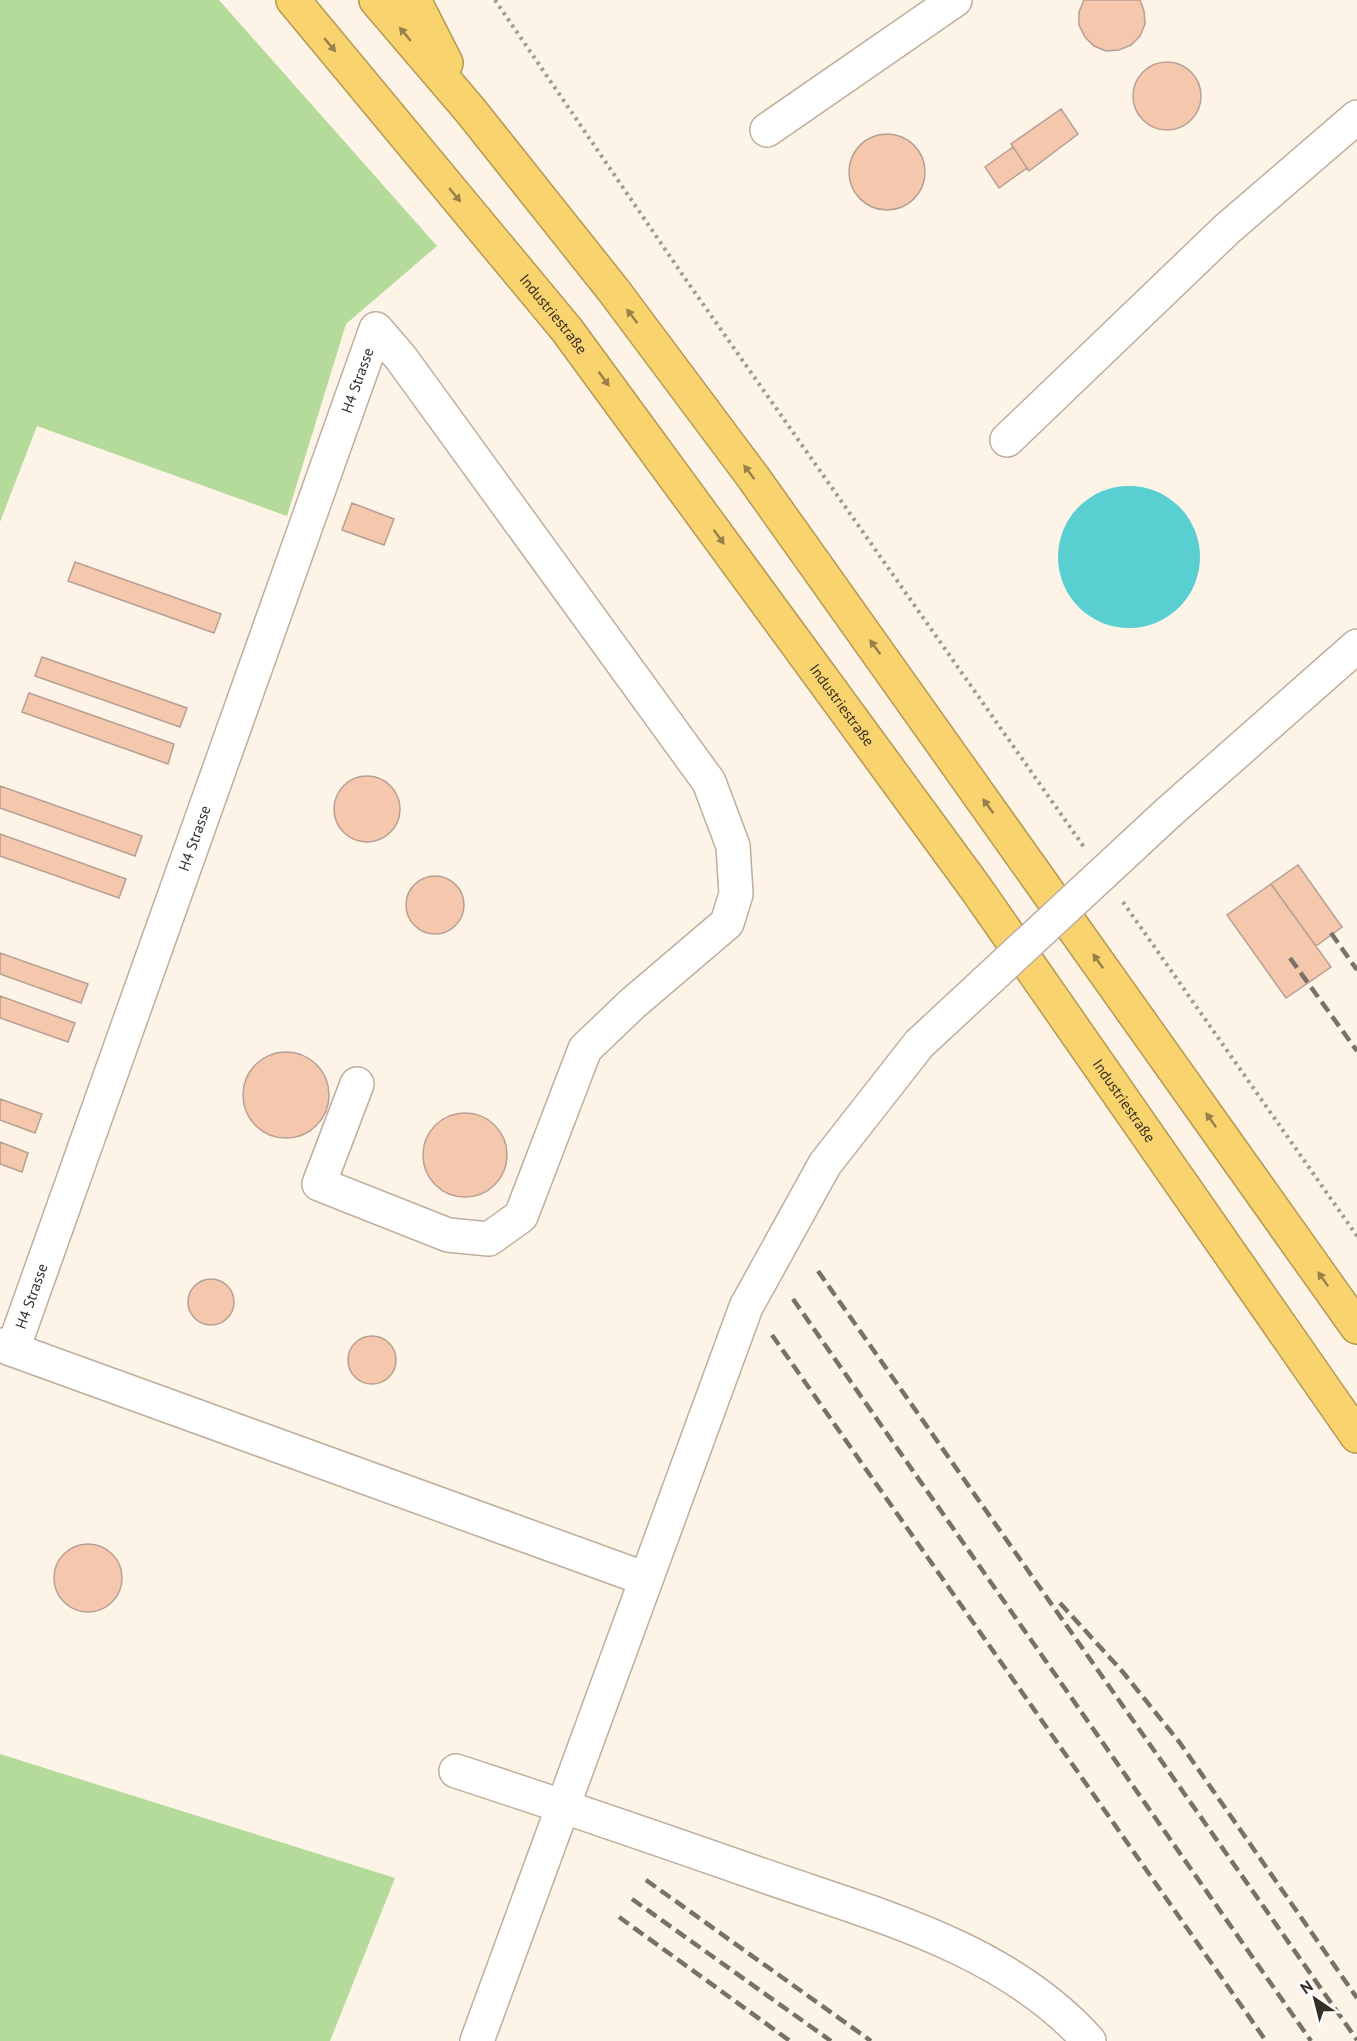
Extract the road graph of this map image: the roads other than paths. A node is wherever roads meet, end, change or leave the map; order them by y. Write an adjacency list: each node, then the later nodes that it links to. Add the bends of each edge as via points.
1 (293, 0): 13 (highway, Industriestraße, one-way to 13, via 567,330 977,890)
2 (376, 0): 5 (highway, one-way to 2)
3 (414, 0): 5 (highway)
4 (956, 0): 7 (lane)
5 (470, 110): 11 (highway, one-way to 5, via 753,477 614,291)
6 (1357, 117): 8 (lane, via 1227,229)
7 (767, 130)
8 (1007, 440)
9 (1357, 646): 14 (lane, bridge, via 1169,812 919,1044 825,1164 746,1307)
10 (357, 1084): 12 (lane, H4 Strasse, via 319,1184 448,1235 489,1239 521,1216 585,1049 727,923 736,894 733,846 709,782 376,329)
11 (1357, 1327)
12 (7, 1347): 14 (lane)
13 (1357, 1436)
14 (646, 1579): 16 (lane)
15 (456, 1771): 16 (lane)
16 (563, 1806): 17 (lane); 18 (lane, via 941,1938 1006,1973 1073,2023)
17 (477, 2041)
18 (1089, 2041)

